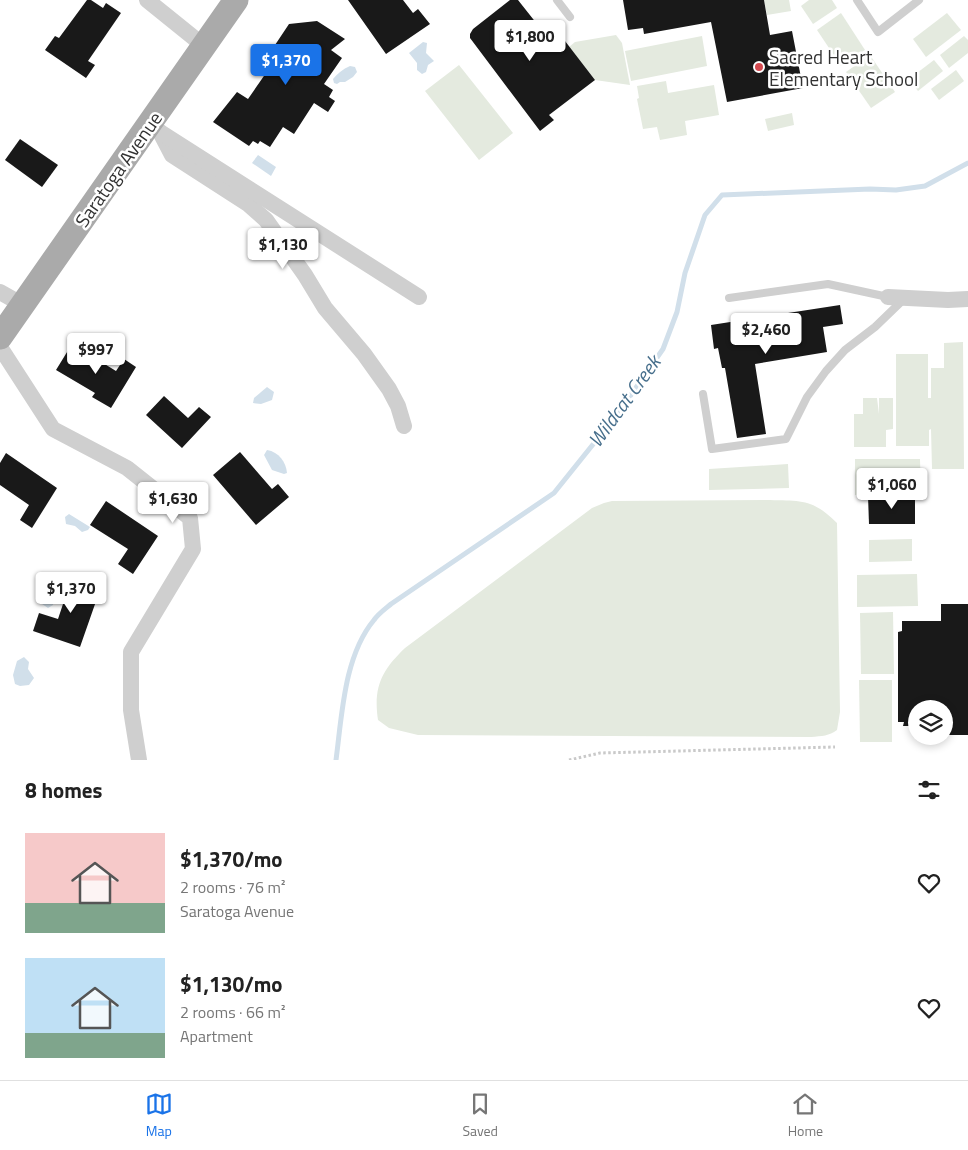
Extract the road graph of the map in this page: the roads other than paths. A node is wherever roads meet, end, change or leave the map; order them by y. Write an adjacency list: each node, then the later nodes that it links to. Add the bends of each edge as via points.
1 (147, 0): 7 (street)
2 (236, 0): 7 (main road, Saratoga Avenue)
3 (557, 0): 6 (lane)
4 (856, 0): 5 (lane, via 878,32)
5 (919, 0)
6 (570, 18)
7 (204, 46): 8 (main road, Saratoga Avenue)
8 (155, 129): 10 (street); 14 (main road, Saratoga Avenue); 18 (street, via 172,155 248,204 266,220 325,308 389,389)
9 (0, 292): 14 (street)
10 (419, 297)
11 (729, 298): 12 (lane, via 828,284)
12 (896, 298): 13 (street); 17 (lane, via 875,327 845,350 826,371 807,397 786,439 712,449)
13 (968, 299)
14 (23, 305): 15 (main road, Saratoga Avenue)
15 (0, 337)
16 (0, 347): 19 (street, via 54,429 127,468 190,518 192,549 131,652 131,710)
17 (704, 394)
18 (404, 426)
19 (139, 760)

